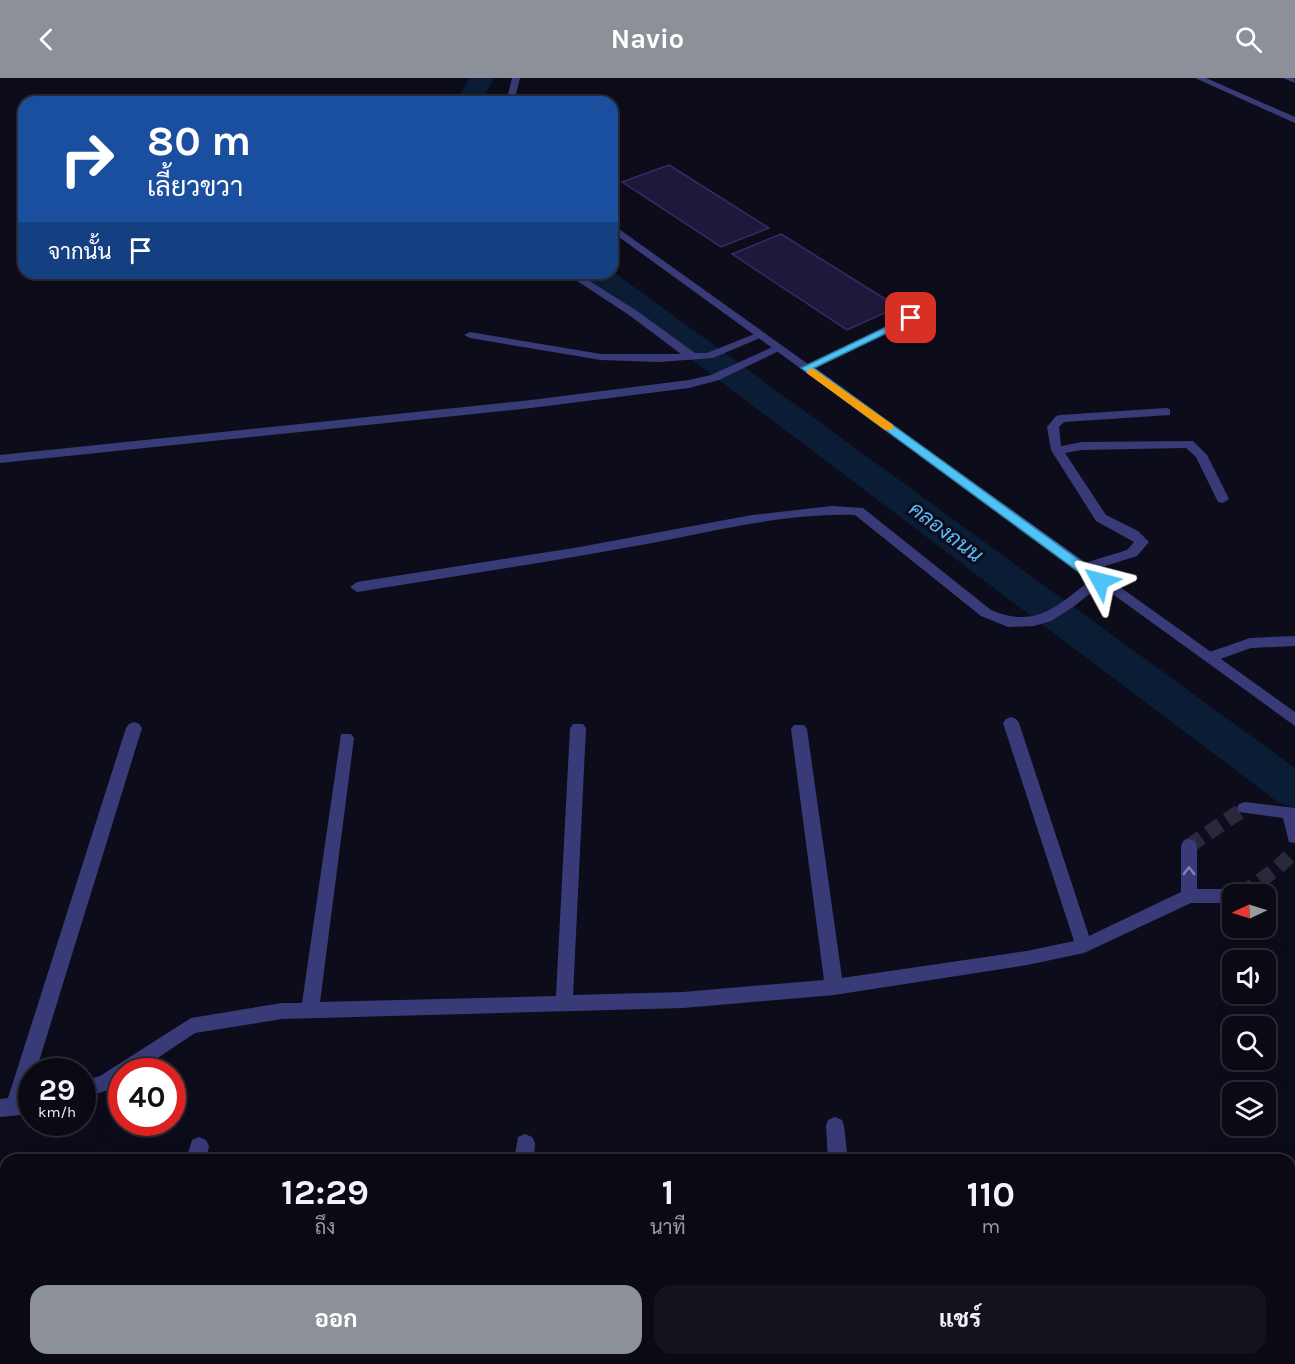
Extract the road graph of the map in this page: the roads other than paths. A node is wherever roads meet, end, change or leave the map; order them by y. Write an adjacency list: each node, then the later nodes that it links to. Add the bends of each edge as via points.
1 (516, 78): 3 (street)
2 (1199, 78): 4 (street)
3 (512, 96)
4 (1295, 120)
5 (618, 231): 9 (street)
6 (579, 279): 11 (street)
7 (911, 318): 12 (street)
8 (470, 335): 11 (street, via 601,357)
9 (761, 335): 10 (street); 11 (street, via 709,356)
10 (777, 348): 12 (street); 15 (street, via 715,378 689,384)
11 (691, 356)
12 (807, 368): 17 (street)
13 (1166, 412): 14 (street, via 1060,419 1053,427)
14 (1057, 450): 16 (street, via 1189,444 1201,455); 17 (street, via 1101,518 1142,542 1132,553)
15 (0, 459)
16 (1223, 499)
17 (1083, 568): 18 (street)
18 (1100, 581): 19 (street, via 1046,619 1009,622 986,613 858,511 838,509 794,513); 21 (street)
19 (357, 587)
20 (1295, 641): 21 (street, via 1250,643)
21 (1209, 658): 22 (street)
22 (1295, 720)
23 (1011, 723): 34 (street)
24 (134, 728): 39 (street)
25 (578, 729): 36 (street)
26 (800, 729): 35 (street)
27 (346, 738): 37 (street)
28 (1245, 808): 29 (street)
29 (1292, 810): 30 (street)
30 (1295, 837)
31 (1189, 846): 32 (street, one-way to 31)
32 (1188, 896): 33 (street); 34 (street)
33 (1222, 896)
34 (1084, 946): 35 (street)
35 (834, 987): 36 (street, via 683,1000)
36 (564, 1004): 37 (street)
37 (310, 1011): 38 (street, via 282,1011 191,1026)
38 (143, 1058)
39 (15, 1107)
40 (835, 1126): 41 (street)
41 (837, 1154)

